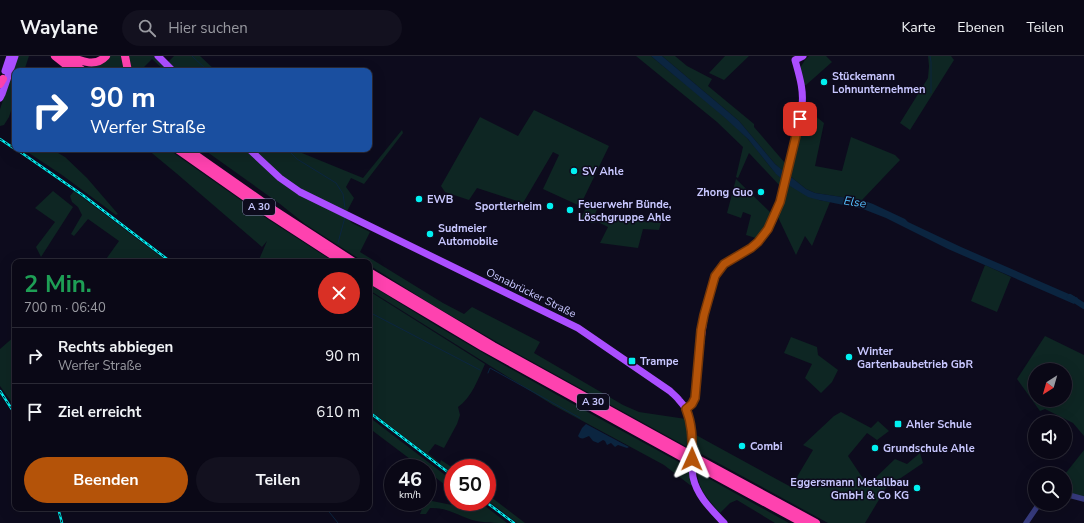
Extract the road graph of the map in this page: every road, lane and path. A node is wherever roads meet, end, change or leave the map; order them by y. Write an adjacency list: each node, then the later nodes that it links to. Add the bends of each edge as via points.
1 (10, 56): 15 (main road)
2 (15, 56): 17 (main road)
3 (55, 56): 11 (highway)
4 (64, 56): 12 (highway)
5 (70, 56): 6 (highway, via 83,62 92,62)
6 (106, 56)
7 (125, 56): 13 (highway)
8 (158, 56): 14 (main road)
9 (802, 56): 10 (main road)
10 (794, 58): 26 (main road, via 802,84 802,104 780,202 763,237 751,248 724,264 715,276 702,323 695,398)
11 (70, 68)
12 (79, 68)
13 (127, 68)
14 (170, 68)
15 (1, 81): 16 (main road)
16 (0, 88)
17 (0, 98)
18 (181, 152): 21 (highway, A 30)
19 (191, 152): 22 (highway, A 30)
20 (252, 152): 26 (main road, Osnabrücker Straße, via 280,178 300,192 578,328 659,383 680,400)
21 (338, 259)
22 (349, 259)
23 (372, 274): 25 (highway, A 30)
24 (372, 281): 25 (highway, A 30)
25 (494, 350): 27 (highway, A 30)
26 (686, 409): 31 (main road, Osnabrücker Straße, via 692,431 693,478 701,497)
27 (693, 460): 32 (highway, A 30); 33 (highway, A 30)
28 (1072, 496): 29 (street)
29 (1084, 499)
30 (1034, 511): 34 (street)
31 (724, 523)
32 (803, 523)
33 (816, 523)
34 (1026, 523)

